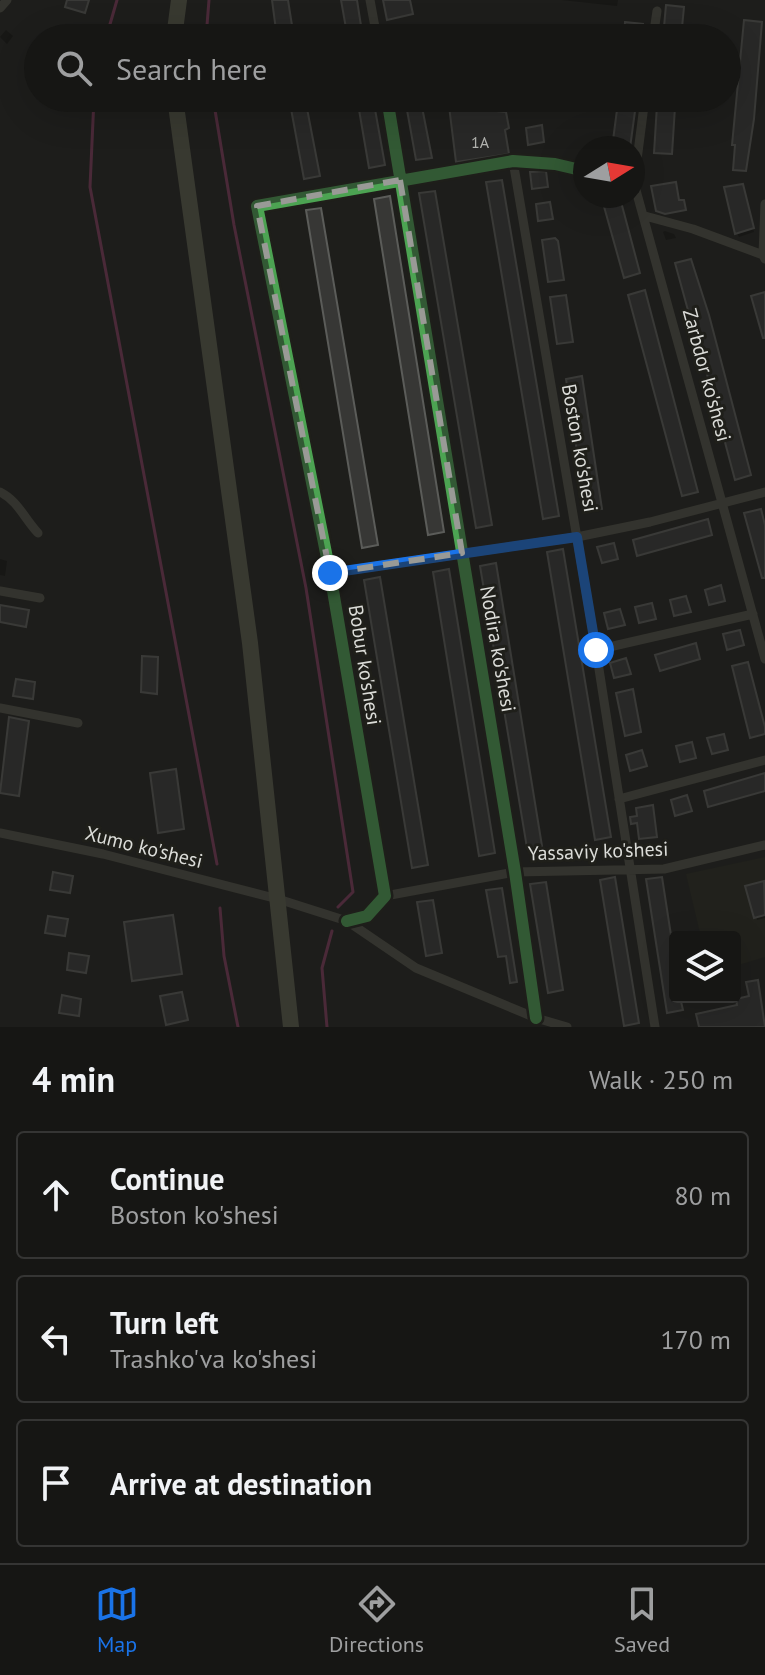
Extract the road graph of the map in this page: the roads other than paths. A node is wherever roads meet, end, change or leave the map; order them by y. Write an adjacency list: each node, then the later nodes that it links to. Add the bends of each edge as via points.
1 (7, 0): 4 (street)
2 (179, 0): 6 (highway)
3 (370, 0): 7 (street)
4 (0, 8)
5 (657, 11): 8 (street)
6 (176, 24)
7 (374, 24)
8 (655, 24)
9 (177, 112): 41 (highway, via 250,643)
10 (389, 112): 15 (street, Nodira ko'shesi)
11 (643, 112): 12 (street, Zarbdor ko'shesi)
12 (640, 136)
13 (513, 161): 14 (street); 15 (street); 24 (street, Boston ko'shesi)
14 (573, 168)
15 (400, 180): 25 (street, Nodira ko'shesi); 26 (street, Bobur ko'shesi, via 257,206)
16 (765, 204): 19 (street)
17 (642, 208): 18 (street, Zarbdor ko'shesi)
18 (645, 216): 19 (street); 22 (street, Zarbdor ko'shesi)
19 (764, 257)
20 (0, 492): 23 (street, via 14,499)
21 (765, 492): 22 (street)
22 (723, 503): 24 (street); 29 (street, Zarbdor ko'shesi)
23 (38, 533)
24 (577, 537): 25 (street); 30 (street, Boston ko'shesi)
25 (462, 553): 26 (street); 39 (street, Nodira ko'shesi)
26 (330, 573): 40 (street, Bobur ko'shesi)
27 (0, 591): 28 (street)
28 (40, 598)
29 (753, 614): 30 (street); 31 (street, Zarbdor ko'shesi)
30 (596, 650): 35 (street, Boston ko'shesi)
31 (765, 659)
32 (0, 708): 33 (street)
33 (78, 723)
34 (765, 760): 35 (street)
35 (619, 799): 38 (street, Boston ko'shesi)
36 (0, 833): 41 (street, Xumo ko'shesi)
37 (765, 845): 38 (street, Yassaviy ko'shesi, via 664,869)
38 (630, 869): 39 (street, Yassaviy ko'shesi); 46 (street, Boston ko'shesi)
39 (515, 872): 40 (street, Yassaviy ko'shesi); 43 (street, Nodira ko'shesi)
40 (385, 896): 42 (street, via 367,916)
41 (278, 899): 42 (street, Xumo ko'shesi); 44 (highway)
42 (347, 921): 43 (street, Xumo ko'shesi, via 416,968)
43 (536, 1018): 45 (street, Xumo ko'shesi)
44 (291, 1027)
45 (567, 1027)
46 (655, 1027)

